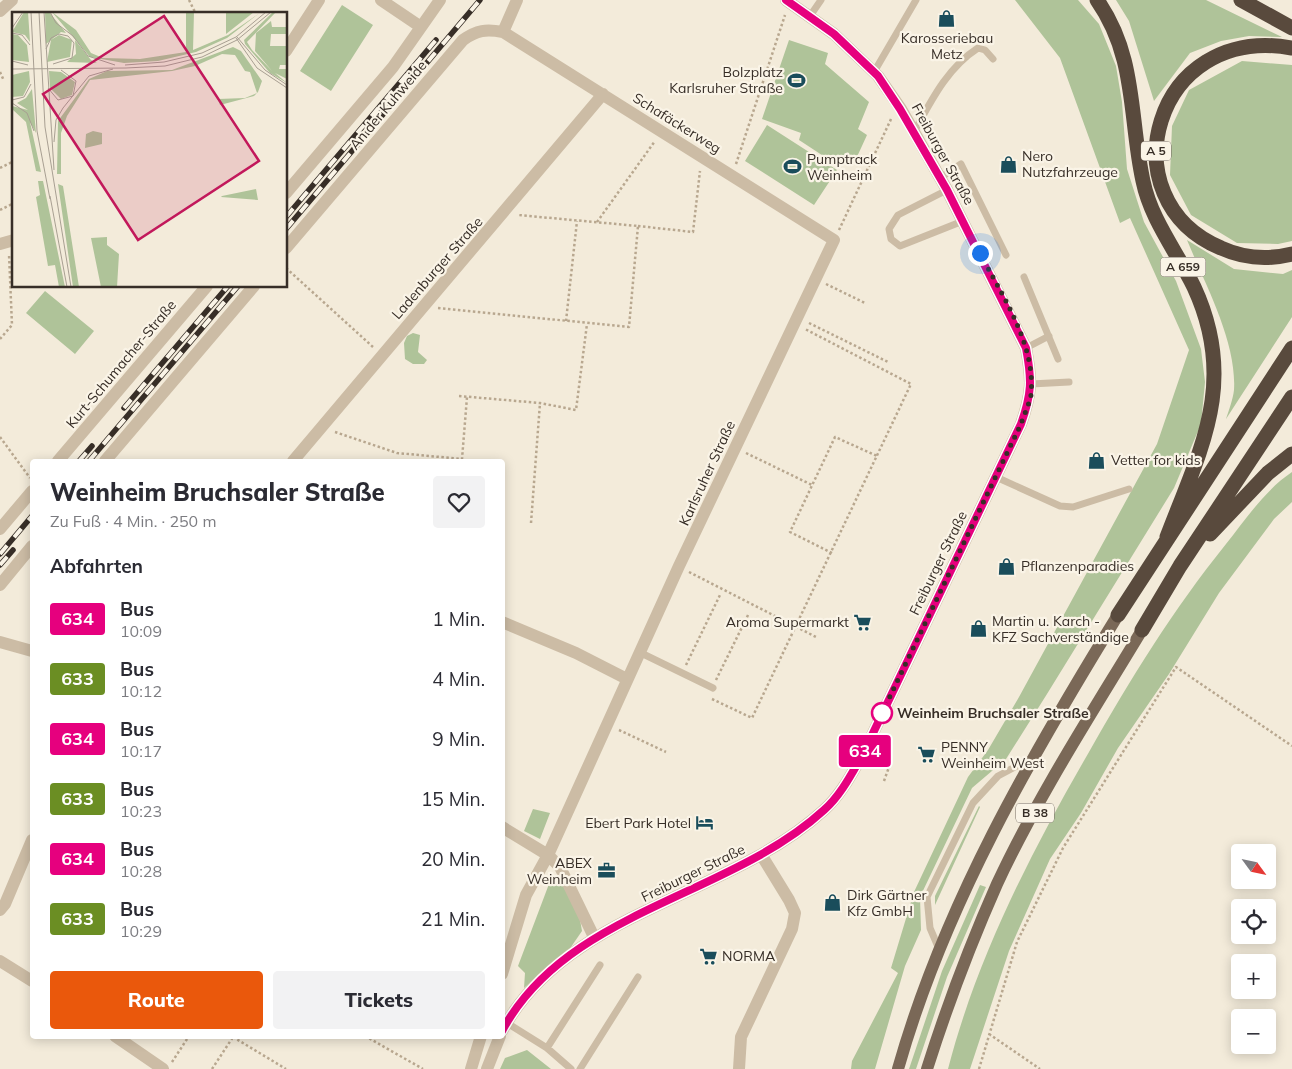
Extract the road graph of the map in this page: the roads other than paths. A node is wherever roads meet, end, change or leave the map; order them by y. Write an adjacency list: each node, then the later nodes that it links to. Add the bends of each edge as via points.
1 (12, 0): 11 (street)
2 (381, 0): 13 (street)
3 (440, 0): 13 (street)
4 (517, 0): 15 (street)
5 (821, 0): 12 (lane)
6 (916, 0): 19 (lane)
7 (1097, 0): 48 (highway, A 659, via 1112,25 1127,64 1143,183 1157,219 1197,294 1211,334 1215,382 1211,416)
8 (1241, 0): 14 (highway)
9 (788, 1): 12 (street, Freiburger Straße)
10 (315, 2): 16 (street)
11 (0, 11)
12 (810, 16): 19 (street, Freiburger Straße)
13 (421, 27): 23 (street, via 393,67)
14 (1292, 28)
15 (503, 32): 20 (street, Schafäckerweg); 27 (street, An der Kuhweide, via 474,31 463,40)
16 (288, 48)
17 (1292, 48): 28 (highway, A 5, via 1245,46 1218,54 1194,69 1166,105 1156,148 1165,193 1181,218 1203,238 1244,256)
18 (993, 58): 21 (lane, via 978,48 969,54 946,78)
19 (874, 72): 21 (street, Freiburger Straße)
20 (603, 94): 26 (street, Schafäckerweg); 43 (street, Ladenburger Straße)
21 (914, 132): 22 (street, Freiburger Straße)
22 (940, 178): 24 (street, Freiburger Straße); 29 (lane, via 961,164)
23 (288, 190)
24 (947, 190): 25 (street, Freiburger Straße); 25 (lane, via 898,215 888,229 891,239 900,246)
25 (963, 221): 34 (street, Freiburger Straße)
26 (834, 240): 57 (street, Karlsruher Straße)
27 (288, 246)
28 (1292, 254)
29 (1006, 255)
30 (1024, 277): 33 (lane)
31 (205, 288): 41 (street, Kurt-Schumacher-Straße)
32 (252, 288): 42 (street)
33 (1049, 336): 34 (lane); 36 (lane)
34 (1026, 348): 38 (street, Freiburger Straße)
35 (1292, 348): 48 (highway, A 659)
36 (1058, 360)
37 (1069, 382): 38 (lane)
38 (1031, 384): 44 (street, Freiburger Straße, via 1021,424)
39 (1292, 397): 50 (highway)
40 (1292, 454): 50 (highway, via 1268,473)
41 (60, 459)
42 (107, 459)
43 (295, 459)
44 (996, 477): 45 (lane, via 1060,506 1073,507); 64 (street, Freiburger Straße, via 863,754 825,809)
45 (1129, 489)
46 (30, 493): 47 (street)
47 (0, 529)
48 (1167, 537): 52 (highway, A 659)
49 (30, 548): 51 (street)
50 (1180, 566): 54 (highway)
51 (0, 585)
52 (1118, 615): 60 (main road, B 38)
53 (505, 623): 58 (street)
54 (1142, 630): 85 (main road, B 38, via 1058,771 998,883 964,960)
55 (0, 642): 56 (street)
56 (30, 650)
57 (639, 652): 58 (street, Karlsruher Straße); 59 (lane)
58 (627, 679): 63 (street, Karlsruher Straße)
59 (712, 688)
60 (1033, 758): 67 (main road, B 38, via 974,870); 67 (lane, via 998,776 972,803 927,897 930,928)
61 (505, 829): 63 (street)
62 (30, 845): 65 (street)
63 (548, 855): 66 (street, via 560,867); 69 (street, Karlsruher Straße, via 526,895)
64 (762, 856): 66 (street, Freiburger Straße); 83 (street, via 795,914 792,929 741,1037)
65 (0, 910)
66 (594, 937): 73 (street, Freiburger Straße, via 553,968 530,991)
67 (939, 949): 84 (main road, B 38)
68 (0, 961): 72 (street)
69 (505, 964)
70 (600, 965): 77 (lane)
71 (638, 978): 82 (lane)
72 (30, 981)
73 (505, 1027): 77 (lane)
74 (119, 1039): 79 (street)
75 (480, 1039): 80 (street)
76 (499, 1039): 81 (street)
77 (547, 1048): 78 (lane)
78 (566, 1067)
79 (163, 1069)
80 (471, 1069)
81 (487, 1069)
82 (580, 1069)
83 (738, 1069)
84 (898, 1069)
85 (927, 1069)

